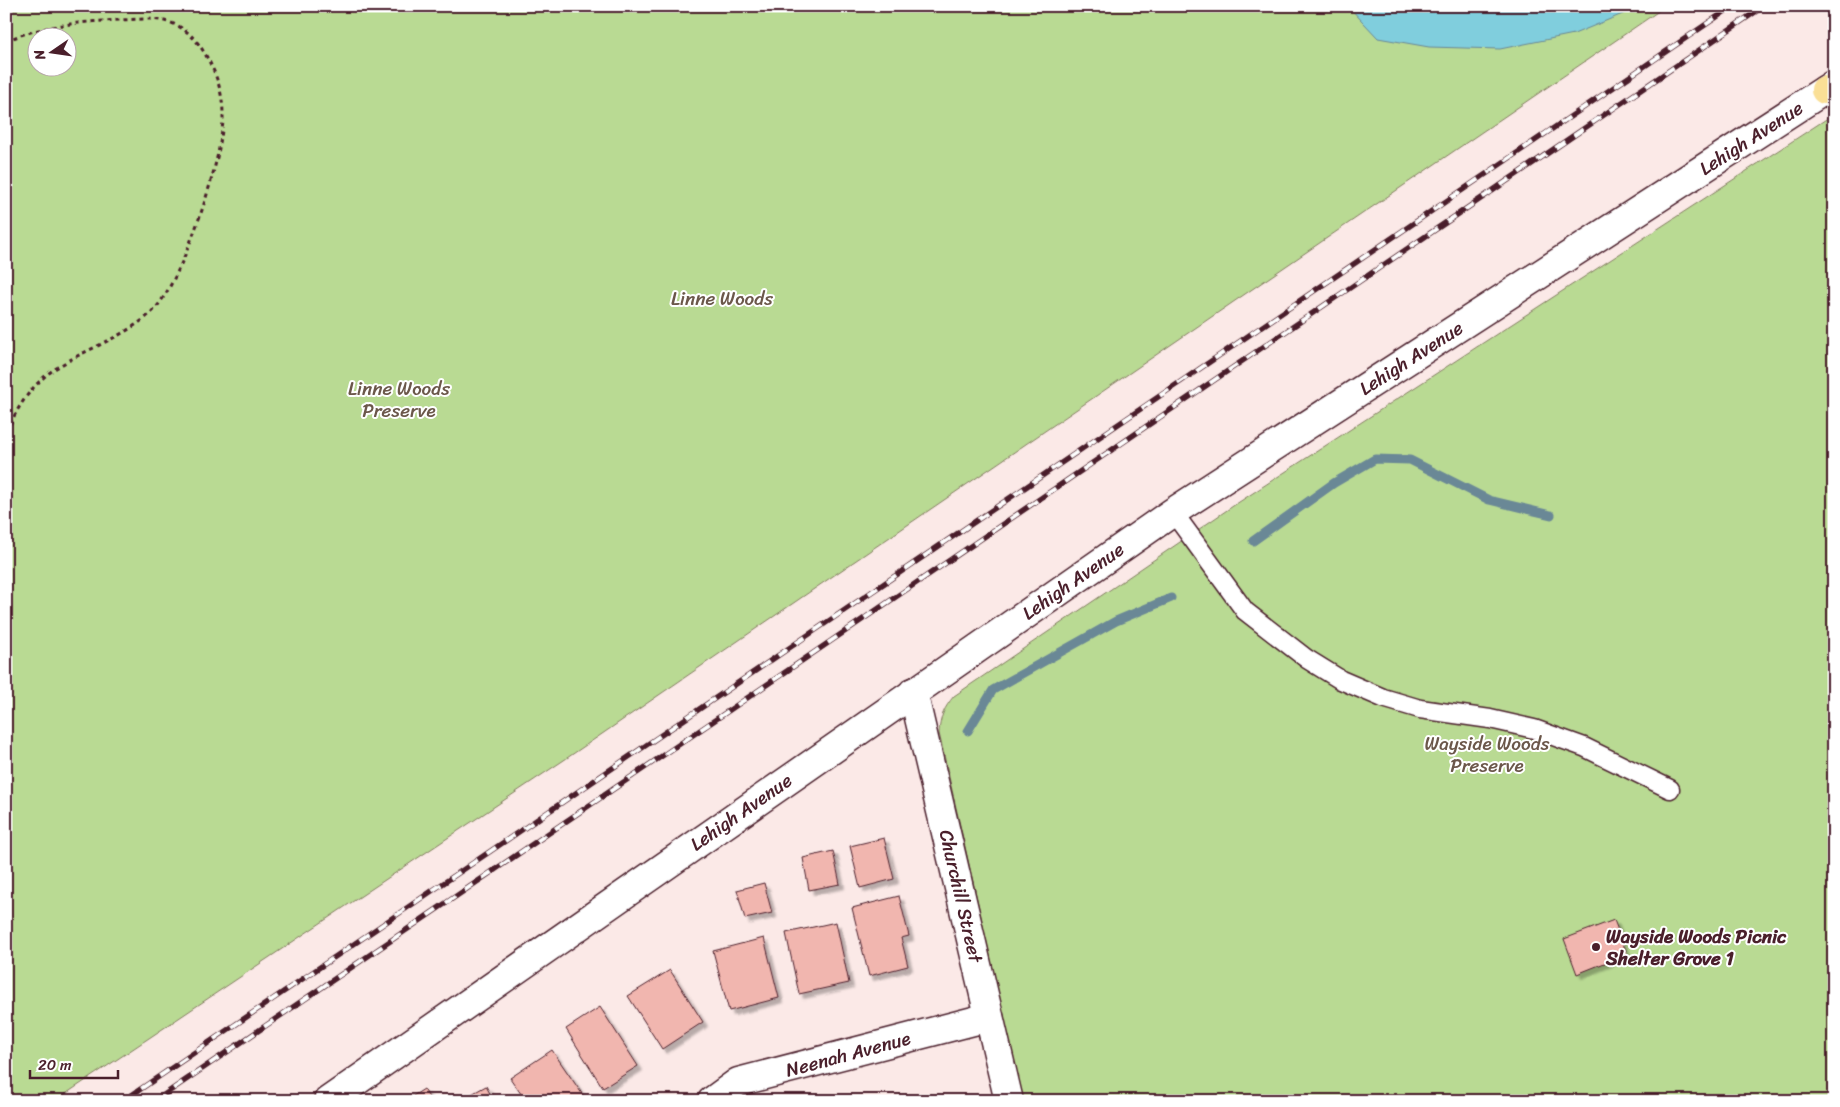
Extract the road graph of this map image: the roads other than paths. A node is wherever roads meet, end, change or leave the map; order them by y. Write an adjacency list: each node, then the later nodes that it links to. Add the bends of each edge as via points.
1 (1831, 88): 2 (street, Lehigh Avenue)
2 (1173, 512): 3 (street, Lehigh Avenue); 4 (lane, via 1245,611 1306,659 1341,680 1420,709 1534,728 1584,747)
3 (913, 692): 5 (street, Churchill Street); 6 (street, Lehigh Avenue)
4 (1670, 789)
5 (989, 1018): 7 (street, Neenah Avenue, via 738,1082); 8 (street, Churchill Street)
6 (328, 1101)
7 (712, 1101)
8 (1009, 1101)

